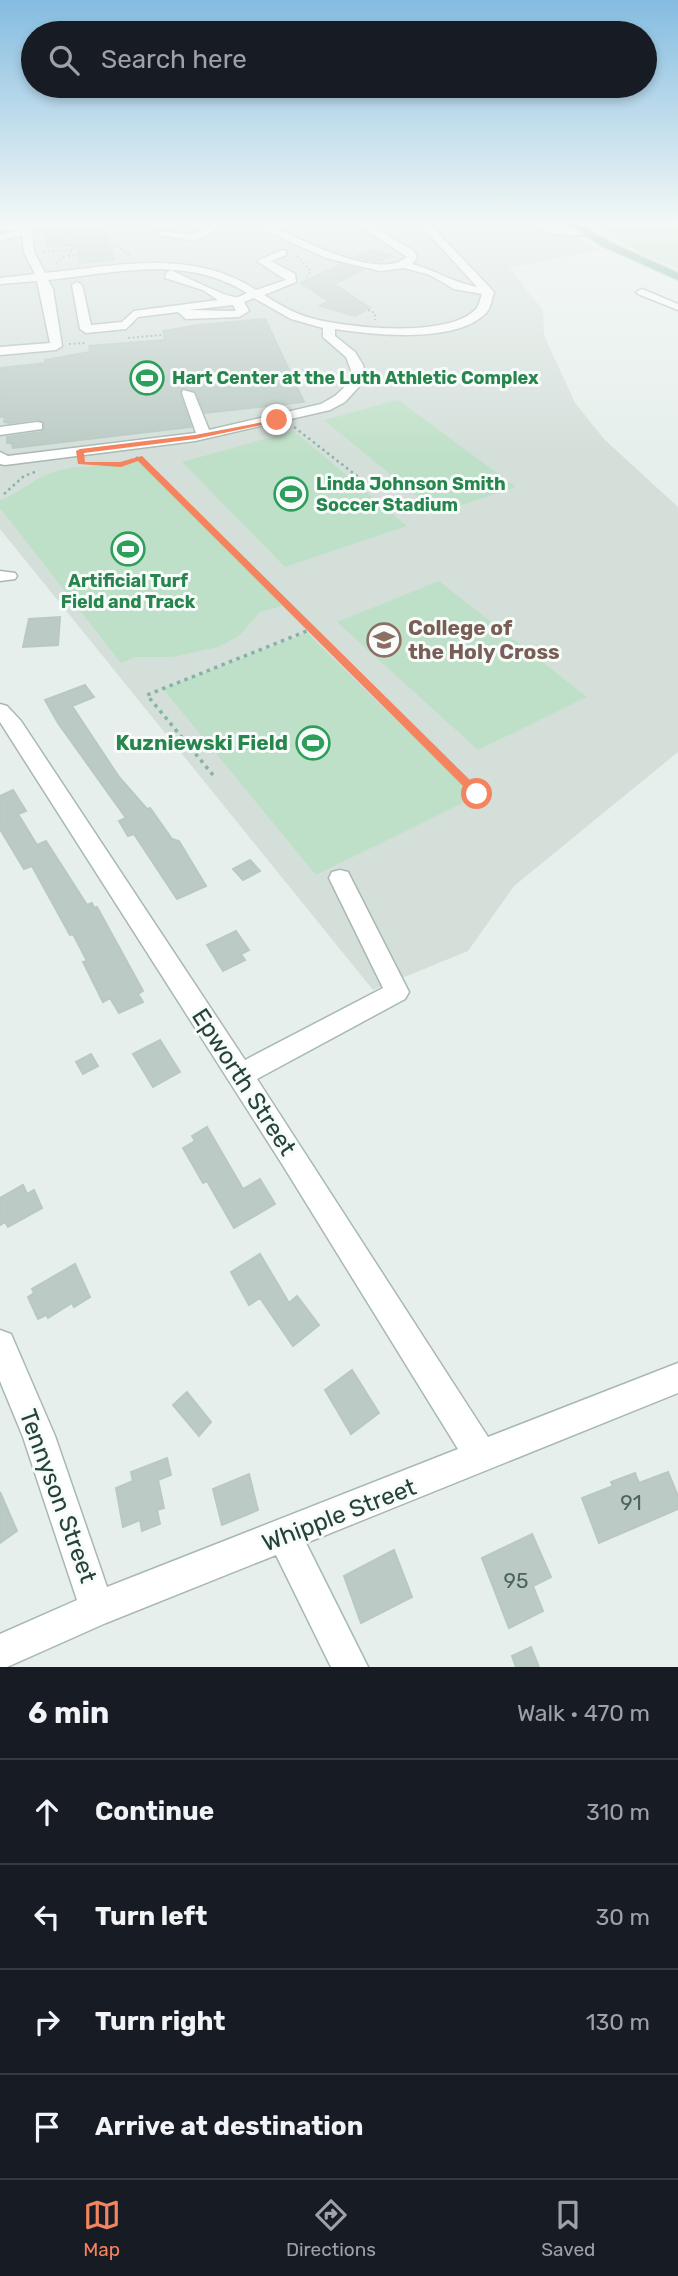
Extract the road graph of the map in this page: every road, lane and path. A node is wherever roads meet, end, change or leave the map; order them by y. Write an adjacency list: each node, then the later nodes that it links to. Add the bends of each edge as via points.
1 (61, 300): 10 (street)
2 (70, 300): 10 (street)
3 (230, 300): 8 (street)
4 (238, 300): 8 (street)
5 (265, 300): 13 (street, via 287,314)
6 (486, 300): 13 (street, via 483,309 468,320 440,328)
7 (660, 300): 9 (street)
8 (234, 301): 10 (street, via 243,311 239,314 195,318 182,309 134,314 126,325 86,329)
9 (675, 307)
10 (66, 309): 14 (street, via 56,345)
11 (368, 310): 12 (path, via 374,312)
12 (374, 320)
13 (329, 326): 19 (street, via 329,337 344,346 359,366 360,379 340,400 277,420)
14 (0, 351)
15 (188, 393): 19 (street)
16 (37, 426): 18 (street)
17 (285, 429): 26 (path, via 296,427)
18 (0, 431)
19 (204, 435): 22 (street)
20 (148, 453): 23 (path)
21 (0, 456): 22 (street, via 5,461)
22 (81, 456): 24 (path); 28 (path, via 82,464 121,464 139,457)
23 (121, 456)
24 (108, 458)
25 (43, 469): 27 (path, via 24,476)
26 (375, 490)
27 (4, 494)
28 (312, 629): 30 (path, via 147,695); 31 (path)
29 (0, 710): 33 (street, Epworth Street)
30 (213, 775)
31 (477, 794)
32 (340, 878): 33 (street, via 397,992)
33 (240, 1075): 36 (street, Epworth Street)
34 (0, 1345): 38 (street, Tennyson Street, via 39,1436)
35 (678, 1378): 36 (street, Whipple Street)
36 (482, 1458): 37 (street, Whipple Street)
37 (285, 1536): 38 (street, Whipple Street); 40 (street)
38 (97, 1609): 39 (street, Whipple Street)
39 (10, 1655)
40 (350, 1667)

